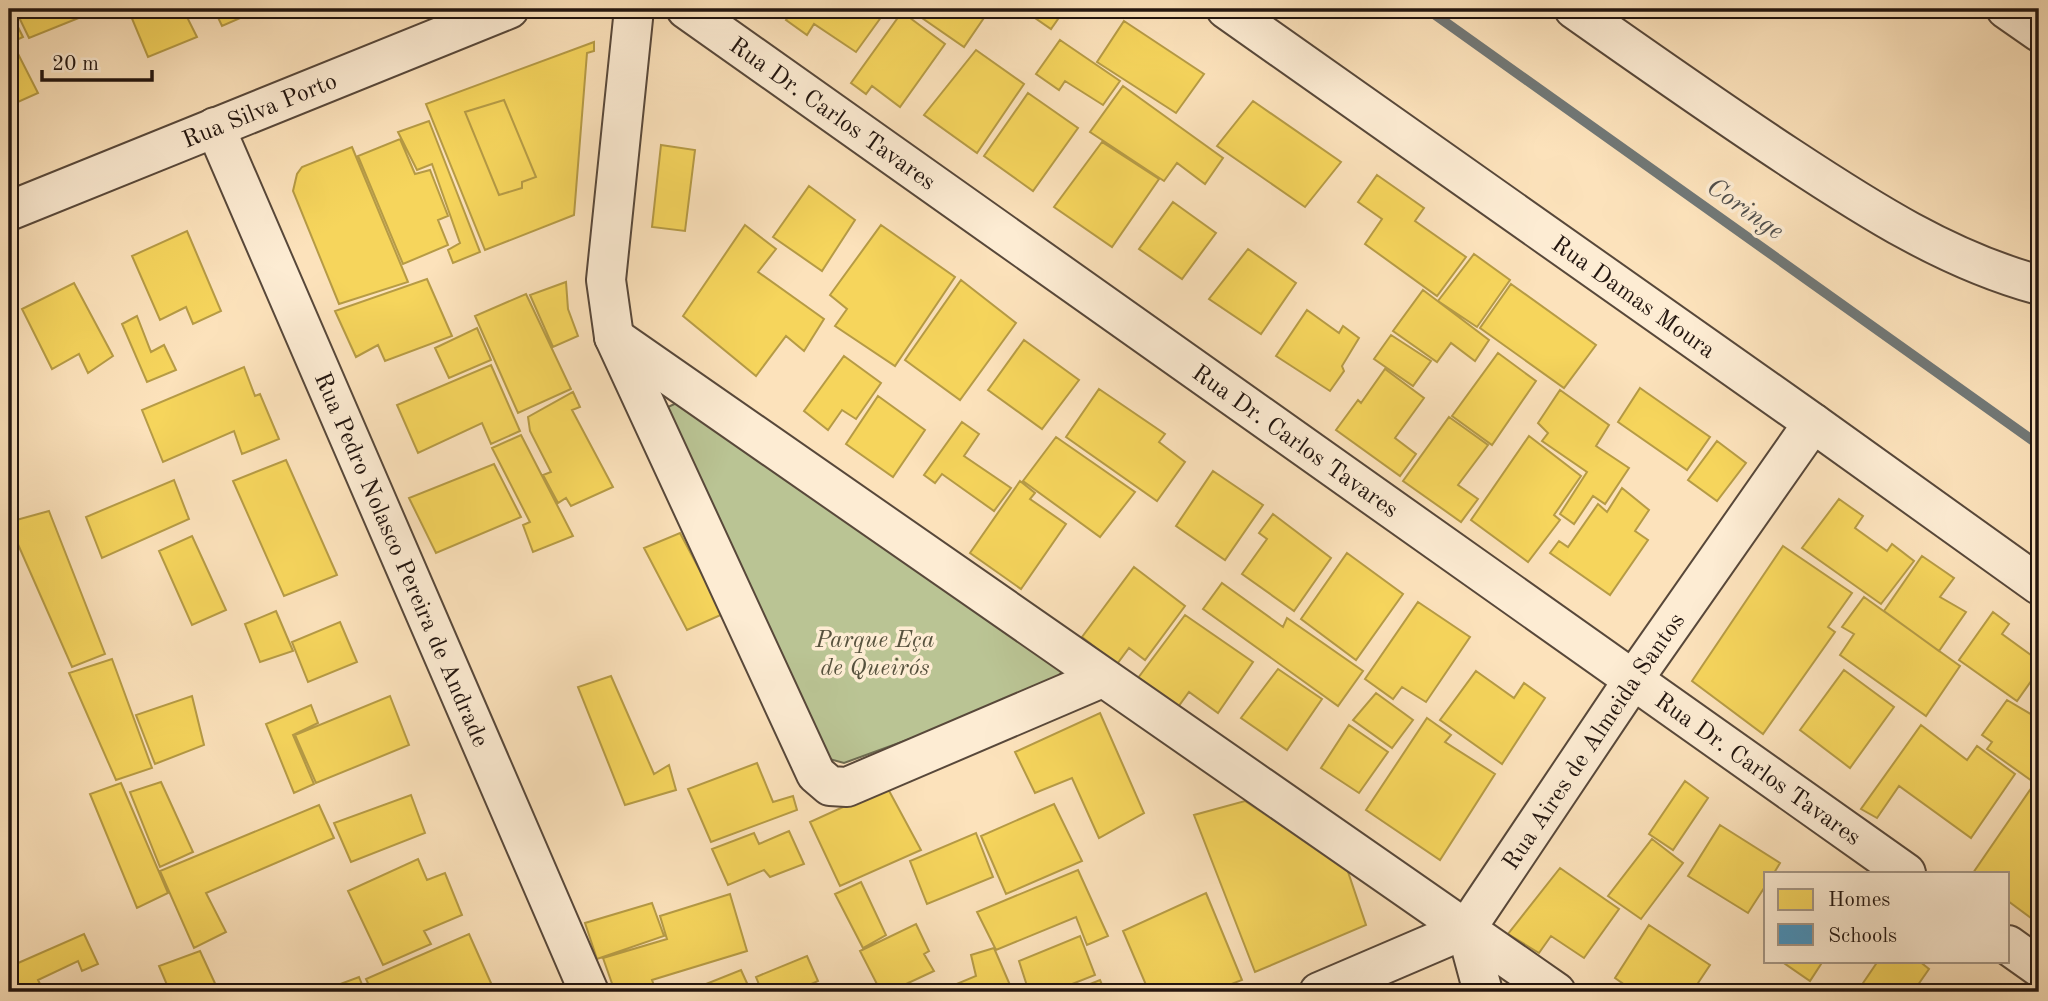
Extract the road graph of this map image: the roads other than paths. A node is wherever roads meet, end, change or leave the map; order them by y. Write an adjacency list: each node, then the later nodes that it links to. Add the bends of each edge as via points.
1 (509, 9): 8 (street, Rua Silva Porto)
2 (634, 9): 11 (street, via 606,280)
3 (686, 9): 15 (street, Rua Dr. Carlos Tavares)
4 (1226, 9): 12 (street, Rua Damas Moura)
5 (1574, 9): 10 (street, via 1884,219 1953,255)
6 (2006, 9): 7 (street)
7 (2039, 32)
8 (215, 127): 9 (street, Rua Silva Porto); 20 (street, Rua Pedro Nolasco Pereira de Andrade)
9 (9, 211)
10 (2039, 285)
11 (614, 337): 14 (street); 14 (street, via 816,774 830,786 847,787)
12 (1813, 423): 13 (street, Rua Damas Moura); 15 (street, Rua Aires de Almeida Santos)
13 (2039, 585)
14 (1102, 678): 17 (street)
15 (1633, 680): 16 (street, Rua Dr. Carlos Tavares); 17 (street, Rua Aires de Almeida Santos)
16 (1905, 872)
17 (1466, 929): 21 (street); 22 (street); 23 (street)
18 (2010, 946): 19 (street)
19 (2039, 967)
20 (589, 992)
21 (1319, 992)
22 (1483, 992)
23 (1556, 992)

